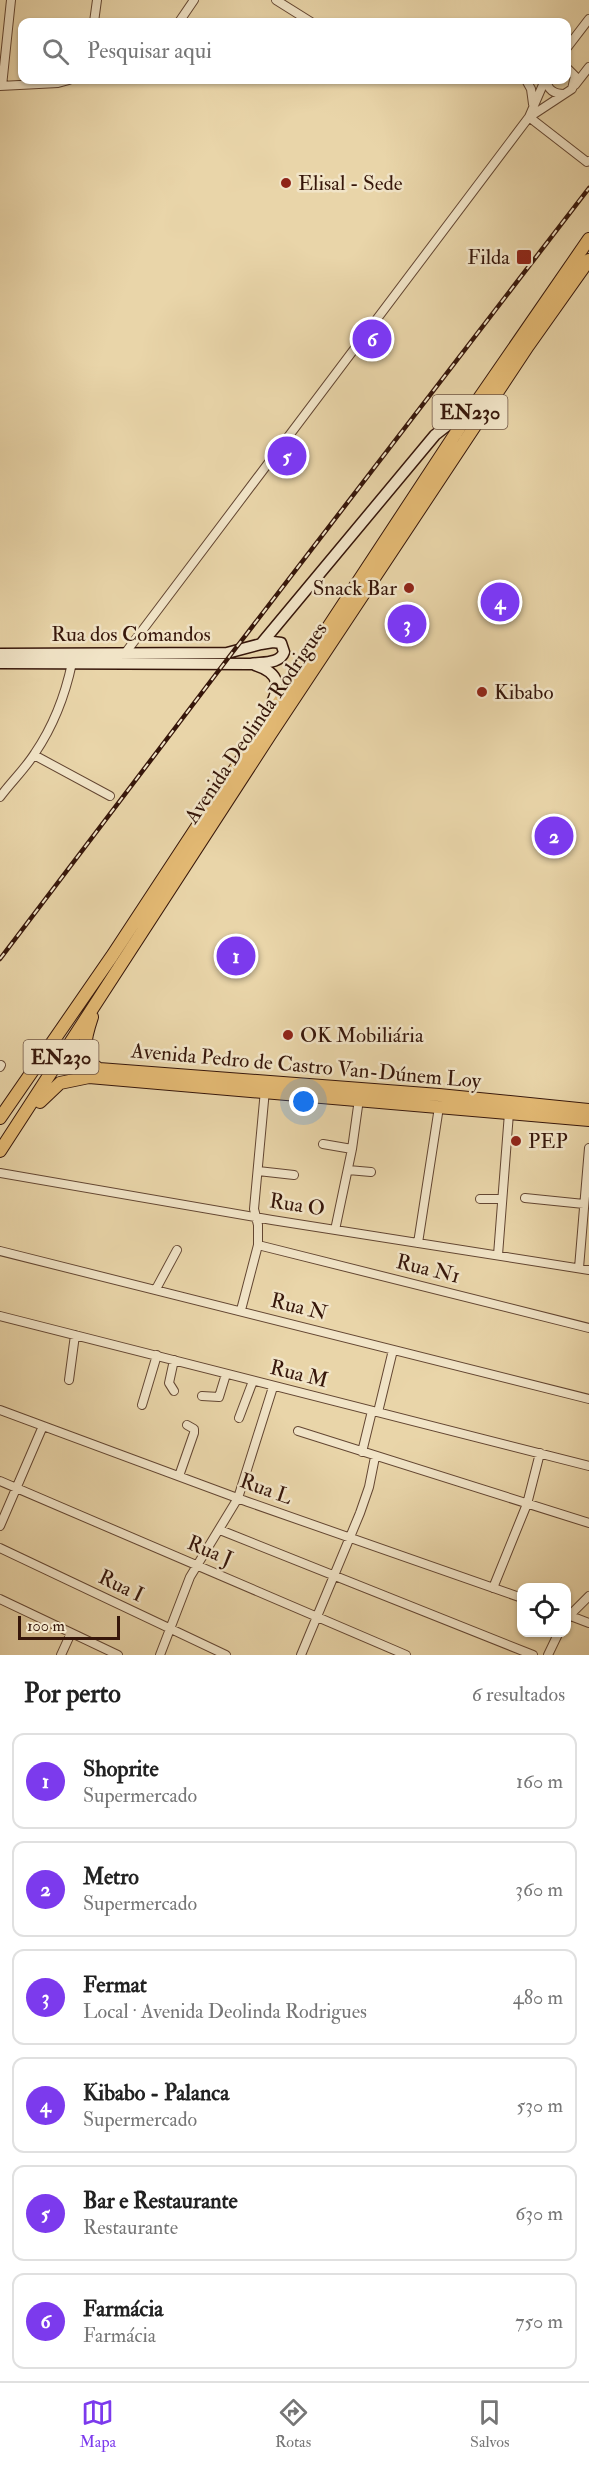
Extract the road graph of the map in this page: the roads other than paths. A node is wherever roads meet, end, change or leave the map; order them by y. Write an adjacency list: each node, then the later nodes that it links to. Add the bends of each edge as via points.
1 (11, 0): 17 (street)
2 (97, 0): 6 (street)
3 (194, 0): 7 (street)
4 (276, 0): 5 (street)
5 (288, 3): 8 (street)
6 (95, 18)
7 (182, 18)
8 (306, 18)
9 (589, 19): 10 (street)
10 (571, 42)
11 (589, 67): 19 (street)
12 (571, 72): 19 (street, via 575,76)
13 (30, 84): 17 (street)
14 (528, 84): 18 (street)
15 (544, 84): 20 (street)
16 (548, 84): 21 (street, via 550,90)
17 (1, 86)
18 (531, 88): 20 (street); 22 (street, via 534,100)
19 (572, 89): 21 (street)
20 (540, 94): 21 (street); 22 (street)
21 (564, 94): 22 (street)
22 (529, 117): 23 (street); 28 (street)
23 (589, 161)
24 (589, 239): 26 (highway, Avenida Deolinda Rodrigues / EN230)
25 (589, 260): 37 (highway, Avenida Deolinda Rodrigues / EN230, via 528,346)
26 (469, 413): 27 (main road, via 435,435); 33 (highway, Avenida Deolinda Rodrigues / EN230)
27 (261, 644): 28 (main road, Rua dos Comandos, via 232,653); 32 (main road, Rua dos Comandos, via 281,644 282,657)
28 (126, 652): 29 (main road, Rua dos Comandos)
29 (0, 654)
30 (0, 663): 31 (main road, Rua dos Comandos)
31 (72, 663): 32 (main road, Rua dos Comandos); 34 (street, via 56,716)
32 (251, 664): 33 (main road, via 271,673 278,686)
33 (253, 741): 43 (highway, Avenida Deolinda Rodrigues / EN230)
34 (34, 755): 35 (street); 36 (street)
35 (110, 796)
36 (0, 797)
37 (99, 998): 41 (highway, Avenida Pedro de Castro Van-Dúnem Loy, via 85,1045 87,1058 99,1069); 45 (highway, Avenida Deolinda Rodrigues / EN230)
38 (265, 1090): 39 (highway, Avenida Pedro de Castro Van-Dúnem Loy); 45 (highway, Avenida Pedro de Castro Van-Dúnem Loy, via 78,1077 47,1093); 51 (street)
39 (359, 1099): 40 (highway, Avenida Pedro de Castro Van-Dúnem Loy); 48 (street)
40 (439, 1107): 42 (highway, Avenida Pedro de Castro Van-Dúnem Loy); 61 (street)
41 (589, 1110)
42 (509, 1113): 44 (highway, Avenida Pedro de Castro Van-Dúnem Loy); 57 (street)
43 (0, 1118)
44 (589, 1119)
45 (10, 1137): 49 (highway, Avenida Deolinda Rodrigues / EN230)
46 (323, 1144): 48 (street)
47 (589, 1148): 58 (street)
48 (352, 1149): 50 (street)
49 (0, 1151)
50 (348, 1170): 52 (street); 60 (street)
51 (258, 1171): 54 (street); 59 (street)
52 (371, 1172)
53 (0, 1173): 59 (street, Rua O)
54 (294, 1175)
55 (525, 1198): 58 (street)
56 (480, 1199): 57 (street)
57 (501, 1199): 65 (street)
58 (584, 1204): 66 (street)
59 (256, 1217): 60 (street, Rua O); 62 (street)
60 (334, 1230): 61 (street, Rua O)
61 (418, 1243): 65 (street, Rua O)
62 (258, 1245): 69 (street); 71 (street, Rua N1)
63 (177, 1250): 68 (street)
64 (0, 1251): 68 (street, Rua N)
65 (498, 1255): 66 (street, Rua O)
66 (579, 1268): 67 (street, Rua O)
67 (589, 1270)
68 (156, 1289): 69 (street, Rua N)
69 (241, 1310): 73 (street, Rua N)
70 (0, 1316): 72 (street, Rua M)
71 (589, 1328)
72 (75, 1335): 74 (street, Rua M); 77 (street)
73 (393, 1350): 82 (street, Rua N); 85 (street)
74 (157, 1356): 75 (street, Rua M); 83 (street)
75 (174, 1360): 76 (street, Rua M); 80 (street, via 169,1383)
76 (226, 1374): 78 (street, Rua M); 81 (street, via 219,1397)
77 (69, 1380)
78 (253, 1381): 79 (street, Rua M); 86 (street)
79 (273, 1387): 85 (street, Rua M); 97 (street)
80 (174, 1391)
81 (202, 1396)
82 (589, 1399)
83 (142, 1405)
84 (0, 1410): 88 (street, Rua L)
85 (375, 1412): 90 (street); 91 (street, Rua M)
86 (239, 1418)
87 (187, 1425): 94 (street, via 194,1433)
88 (43, 1426): 94 (street, Rua L); 96 (street)
89 (298, 1431): 90 (street)
90 (362, 1452): 92 (street)
91 (540, 1453): 93 (street, Rua M); 98 (street)
92 (375, 1456): 98 (street); 102 (street, via 369,1487)
93 (589, 1466)
94 (179, 1476): 97 (street, Rua L)
95 (0, 1481): 96 (street, Rua J)
96 (15, 1488): 100 (street); 104 (street, Rua J)
97 (238, 1498): 101 (street); 102 (street, Rua L)
98 (526, 1504): 99 (street); 106 (street)
99 (589, 1523)
100 (0, 1526)
101 (220, 1530): 104 (street); 105 (street)
102 (350, 1537): 105 (street); 106 (street, Rua L)
103 (0, 1548): 114 (street, Rua I)
104 (197, 1564): 111 (street, Rua J); 114 (street)
105 (334, 1576): 111 (street); 123 (street)
106 (493, 1588): 107 (street, Rua L)
107 (517, 1596)
108 (589, 1596): 110 (street)
109 (0, 1599): 115 (street)
110 (571, 1614)
111 (317, 1617): 117 (street); 122 (street, Rua J)
112 (571, 1618): 113 (street)
113 (589, 1623)
114 (169, 1629): 120 (street); 121 (street, Rua I)
115 (71, 1633): 118 (street); 119 (street)
116 (557, 1637): 124 (street)
117 (305, 1654)
118 (61, 1655)
119 (118, 1655)
120 (160, 1655)
121 (226, 1655)
122 (406, 1655)
123 (533, 1655)
124 (548, 1655)

